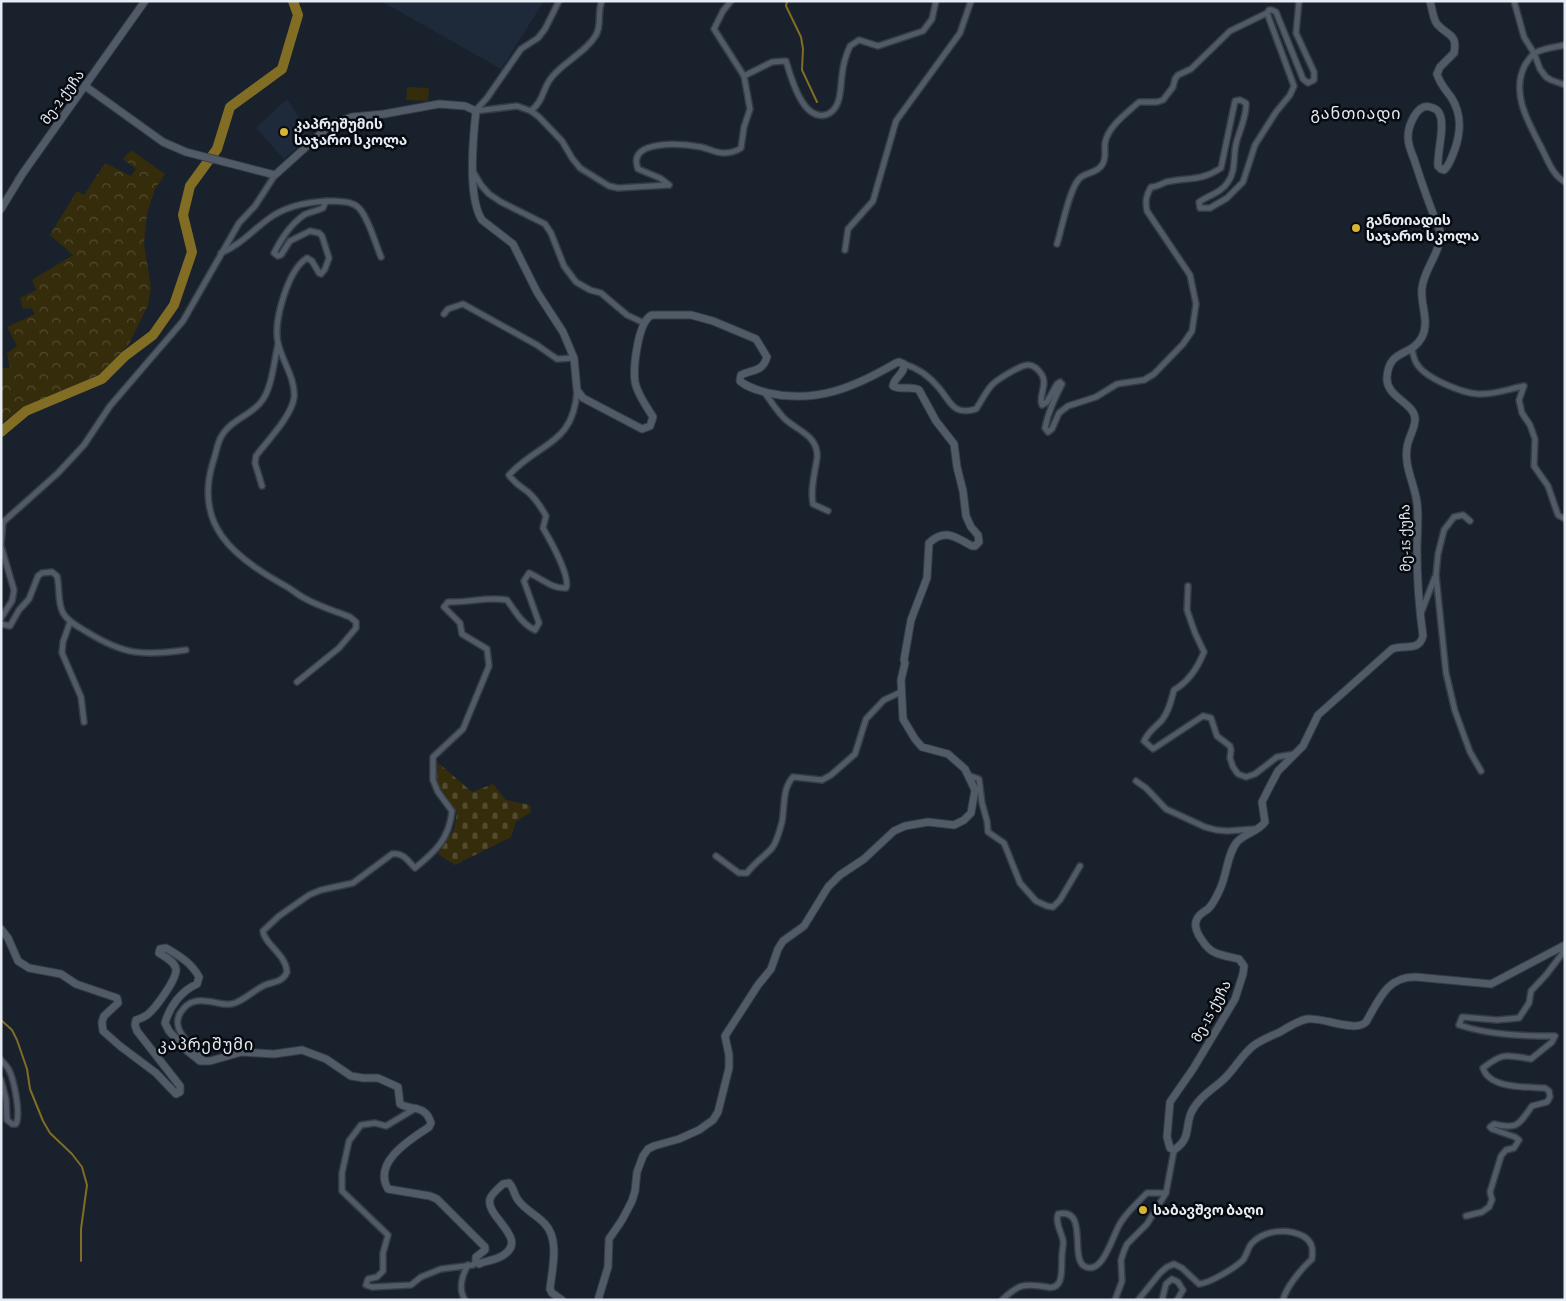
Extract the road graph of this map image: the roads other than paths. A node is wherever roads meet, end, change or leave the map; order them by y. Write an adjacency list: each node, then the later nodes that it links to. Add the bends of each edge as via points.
1 (145, 1): 15 (street, მე-2 ქუჩა)
2 (558, 1): 16 (street, via 545,29 538,38 521,48)
3 (602, 1): 17 (street, via 597,34 549,81 540,102)
4 (731, 1): 13 (street, via 714,29)
5 (936, 1): 13 (street, via 932,19 923,31 878,46 859,40 850,46 838,102 827,115 809,111 795,88 786,61 772,62)
6 (971, 1): 24 (street, via 960,33 896,122 873,201 848,229)
7 (1299, 1): 10 (street, via 1296,33 1314,72 1312,83 1305,82 1299,74 1276,12 1269,10)
8 (1430, 1): 30 (street, მე-15 ქუჩა, via 1437,24 1454,40 1454,53 1437,74 1456,107 1460,128 1453,154 1444,170 1438,166 1443,123 1439,112 1433,107 1420,108 1408,135 1441,238 1422,287 1424,334)
9 (1514, 1): 12 (street, via 1524,37)
10 (1267, 13): 23 (street, via 1230,31 1190,69 1178,75 1163,100 1139,102 1109,133 1102,165 1097,171 1080,177 1074,188); 32 (street, via 1294,86 1256,145 1243,182 1227,198 1210,208 1200,208 1200,202 1225,187 1232,175 1235,146 1246,110 1246,103 1240,100 1235,101 1221,168 1202,178 1151,187 1147,194 1147,210 1190,275 1196,304 1192,331 1154,374 1144,380 1117,384 1096,397 1068,406 1048,432 1046,422 1062,384 1057,384 1042,405 1044,378 1029,365 991,385 976,409 962,411 952,406 930,378)
11 (1565, 46): 12 (street)
12 (1534, 53): 14 (street, via 1546,77); 20 (street, via 1520,79 1522,106 1556,177)
13 (744, 76): 17 (street, via 750,109 741,148 733,153 721,153 679,144 641,151 637,158 638,169 670,185 618,188 599,180 580,168 562,141)
14 (1565, 84)
15 (85, 86): 19 (street, via 163,142 186,152); 22 (street, მე-2 ქუჩა)
16 (476, 111): 17 (street, via 517,106); 18 (street); 19 (street, via 465,106 439,104 345,119 328,128)
17 (531, 111)
18 (472, 171): 28 (street, via 489,194 545,224 564,266 576,282 607,297 627,315); 31 (street, via 479,216 513,244 537,292 563,332)
19 (276, 175): 25 (street, via 239,223)
20 (1565, 182)
21 (326, 201): 25 (street, via 293,207 275,215); 26 (street, via 351,202 358,206); 29 (street, via 323,208 305,214 280,240 274,253 281,255 290,241 310,231 322,236 329,258 321,274 307,258 296,271 282,300)
22 (1, 209)
23 (1057, 244)
24 (845, 250)
25 (221, 254): 39 (street, via 183,321 110,406 84,445)
26 (382, 257)
27 (444, 314): 31 (street, via 448,309 463,304 557,359)
28 (644, 324): 33 (street, via 638,343 635,380 653,418 650,426 642,429 589,402); 34 (street, via 652,315 691,315 756,339 766,360 758,370 744,373 740,378 749,387)
29 (278, 344): 35 (street, via 291,376 294,400 290,411 256,456); 48 (street, via 265,397 229,425 221,437 207,495 209,513 224,542 236,553 306,599 356,622 356,628 338,648)
30 (1412, 349): 37 (street, via 1417,365 1434,378 1456,388 1477,394 1524,386 1520,400 1522,413 1535,439 1534,466 1548,486 1558,514); 43 (street, მე-15 ქუჩა, via 1392,360 1386,379 1388,387 1415,416 1407,448 1407,466 1417,498)
31 (574, 358): 33 (street)
32 (904, 364): 34 (street, via 896,363 853,385 819,396 794,397); 49 (street, via 893,386 919,390 936,421 954,444 966,516 979,542 972,546 945,534 929,543 926,578 911,620)
33 (577, 390): 61 (street, via 577,403 559,438 509,475 539,504 546,516 543,528 565,572 566,588 552,586 529,573 526,576 524,581 538,623 535,630 507,600 495,597 448,602 444,607 460,623 462,634 487,648 489,666 463,728 433,757 432,780 452,811 451,826 444,840 415,868 404,856 392,854 353,883 320,890 279,916 263,931 264,937 284,960 287,972 283,979 263,986 236,1003 192,1001 180,1014 177,1025 180,1033)
34 (764, 392): 36 (street, via 785,419 811,438 817,457 811,495 813,504)
35 (262, 486)
36 (828, 511)
37 (1565, 519)
38 (1470, 521): 41 (street, via 1463,515 1454,517 1444,530)
39 (2, 523): 40 (street)
40 (1, 545): 44 (street, via 14,590 14,596)
41 (1436, 576): 43 (street); 52 (street, via 1446,673 1455,711 1470,752)
42 (1188, 586): 51 (street, via 1188,610 1204,652 1182,685 1174,690 1170,708 1144,741 1153,749 1203,716 1211,718 1217,736 1230,746 1230,758 1238,774 1246,777 1255,774 1277,757)
43 (1420, 616): 51 (street, მე-15 ქუჩა, via 1422,641 1414,647 1392,649 1325,708)
44 (1, 618)
45 (70, 622): 46 (street, via 60,602 57,576 52,572 38,576 29,599 10,626); 47 (street, via 110,646 132,652); 50 (street, via 62,653 81,697)
46 (1, 624)
47 (186, 650)
48 (297, 682)
49 (902, 692): 53 (street, via 903,719 914,740 922,747 948,754); 56 (street, via 884,700 866,719 855,754 831,775 822,780 791,779 786,786 781,823 773,847 747,874 739,873)
50 (84, 722)
51 (1296, 754): 55 (street, მე-15 ქუჩა, via 1278,771 1269,788 1262,802 1264,822)
52 (1481, 771)
53 (968, 775): 57 (street, via 979,779 988,832 1004,843 1020,883 1036,901 1053,907); 72 (street, via 975,795 971,813 964,820 954,825 914,824 894,832 840,875 828,887 804,926 783,941 774,955 771,969 725,1036 729,1068 713,1120 699,1130 648,1149 642,1156 632,1201 609,1239 608,1267)
54 (1136, 781): 55 (street, via 1166,809 1205,827 1227,831)
55 (1258, 829): 64 (street, მე-15 ქუჩა, via 1236,844 1215,900 1195,922 1197,931 1213,952 1242,962 1243,974 1235,999 1170,1102 1167,1138)
56 (716, 856)
57 (1080, 866)
58 (1, 929): 61 (street, via 18,961 29,968 61,974 76,984 117,998 118,1003 104,1016 104,1031 156,1073 176,1094 180,1092 180,1086 135,1025 136,1020 147,1015 162,998 175,976 176,968 159,953 160,949 166,948 186,960 199,980 182,992 165,1023 185,1050)
59 (1563, 945): 64 (street, via 1491,984 1416,977 1397,980 1388,985 1362,1026 1308,1019 1265,1039 1252,1047 1224,1079 1203,1096 1191,1114 1188,1134); 66 (street, via 1562,954 1531,991 1529,1004 1518,1018 1462,1017 1459,1025 1518,1036 1555,1036 1531,1059 1498,1056 1483,1068 1494,1081 1515,1087 1545,1088 1550,1097 1547,1102 1532,1106 1515,1127 1494,1124 1490,1127 1519,1140 1514,1148 1501,1156 1489,1207)
60 (1, 1060): 62 (street, via 13,1080 16,1124 7,1120)
61 (204, 1061): 63 (street, via 242,1052 274,1054 302,1050 326,1059 351,1076 390,1082 398,1087 400,1104)
62 (1, 1080)
63 (417, 1108): 67 (street, via 425,1112 431,1123 392,1156 384,1180 386,1186 437,1199 485,1247); 68 (street, via 386,1126 375,1123 361,1125 349,1141 342,1191 388,1235 382,1253 383,1271 368,1279 366,1285 411,1285 441,1269)
64 (1174, 1150): 65 (street)
65 (1166, 1192): 73 (street, via 1147,1193 1130,1210 1103,1259 1094,1267 1080,1263 1079,1233 1068,1214 1058,1214 1063,1242 1059,1283 1050,1288 1031,1284 1020,1286); 74 (street, via 1147,1224 1127,1244 1121,1260 1122,1281)
66 (1466, 1216)
67 (476, 1261): 68 (street); 71 (street, via 479,1264 503,1256 512,1246 507,1230 490,1204 494,1192 509,1183 518,1200 546,1224 551,1233 554,1246 550,1289)
68 (468, 1265): 70 (street, via 462,1276)
69 (1139, 1299): 77 (street, via 1167,1267 1174,1264 1199,1284 1207,1283 1243,1260 1252,1243 1268,1233 1291,1232 1310,1241 1314,1249 1312,1259 1286,1290)
70 (465, 1300)
71 (562, 1300)
72 (598, 1300)
73 (1002, 1300)
74 (1115, 1300)
75 (1162, 1300): 76 (street, via 1166,1284 1172,1280 1178,1282 1182,1290)
76 (1177, 1300)
77 (1283, 1300)

